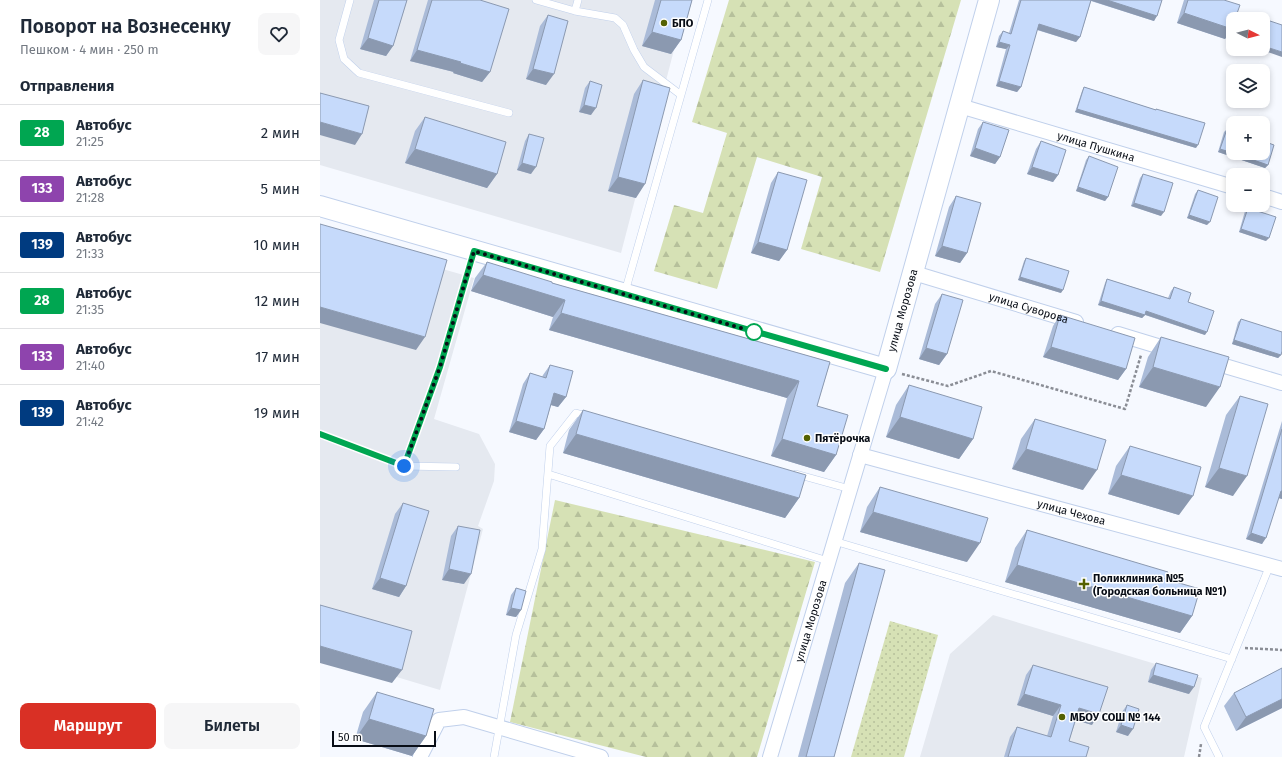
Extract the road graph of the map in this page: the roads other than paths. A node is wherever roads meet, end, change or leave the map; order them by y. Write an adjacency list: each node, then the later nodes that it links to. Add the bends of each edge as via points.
1 (350, 0): 9 (lane, via 339,40 344,59 359,73)
2 (536, 0): 6 (lane)
3 (578, 0): 6 (lane)
4 (708, 0): 7 (lane)
5 (989, 0): 8 (street, улица Морозова)
6 (575, 11): 7 (lane, via 615,18 623,25 644,68)
7 (681, 95): 16 (lane)
8 (960, 106): 10 (street, улица Пушкина); 15 (street, улица Морозова)
9 (509, 113)
10 (1226, 185)
11 (1270, 198): 12 (street)
12 (1282, 202)
13 (320, 206): 14 (street)
14 (474, 251): 16 (street); 26 (lane, via 440,367)
15 (914, 273): 17 (street, улица Суворова); 21 (street, улица Морозова)
16 (624, 294): 21 (street)
17 (1085, 324)
18 (1108, 331): 19 (street)
19 (1183, 353)
20 (1198, 358): 22 (street)
21 (886, 369): 25 (street, улица Морозова)
22 (1282, 383)
23 (599, 419): 29 (lane, via 576,413 550,446)
24 (320, 434): 26 (lane)
25 (860, 455): 30 (street, улица Морозова); 33 (street, улица Чехова)
26 (404, 466): 27 (lane)
27 (456, 467)
28 (789, 472): 30 (lane)
29 (548, 474): 32 (lane); 35 (lane, via 542,549 516,635)
30 (850, 489): 31 (street, улица Морозова)
31 (833, 541): 32 (street, улица Морозова); 34 (lane)
32 (828, 561): 39 (street, улица Морозова)
33 (1276, 567): 34 (lane)
34 (1232, 659): 40 (lane, via 1204,727)
35 (499, 728): 36 (street, via 464,717 439,720); 37 (lane); 38 (street)
36 (420, 757)
37 (494, 757)
38 (601, 757)
39 (770, 757)
40 (1219, 757)

